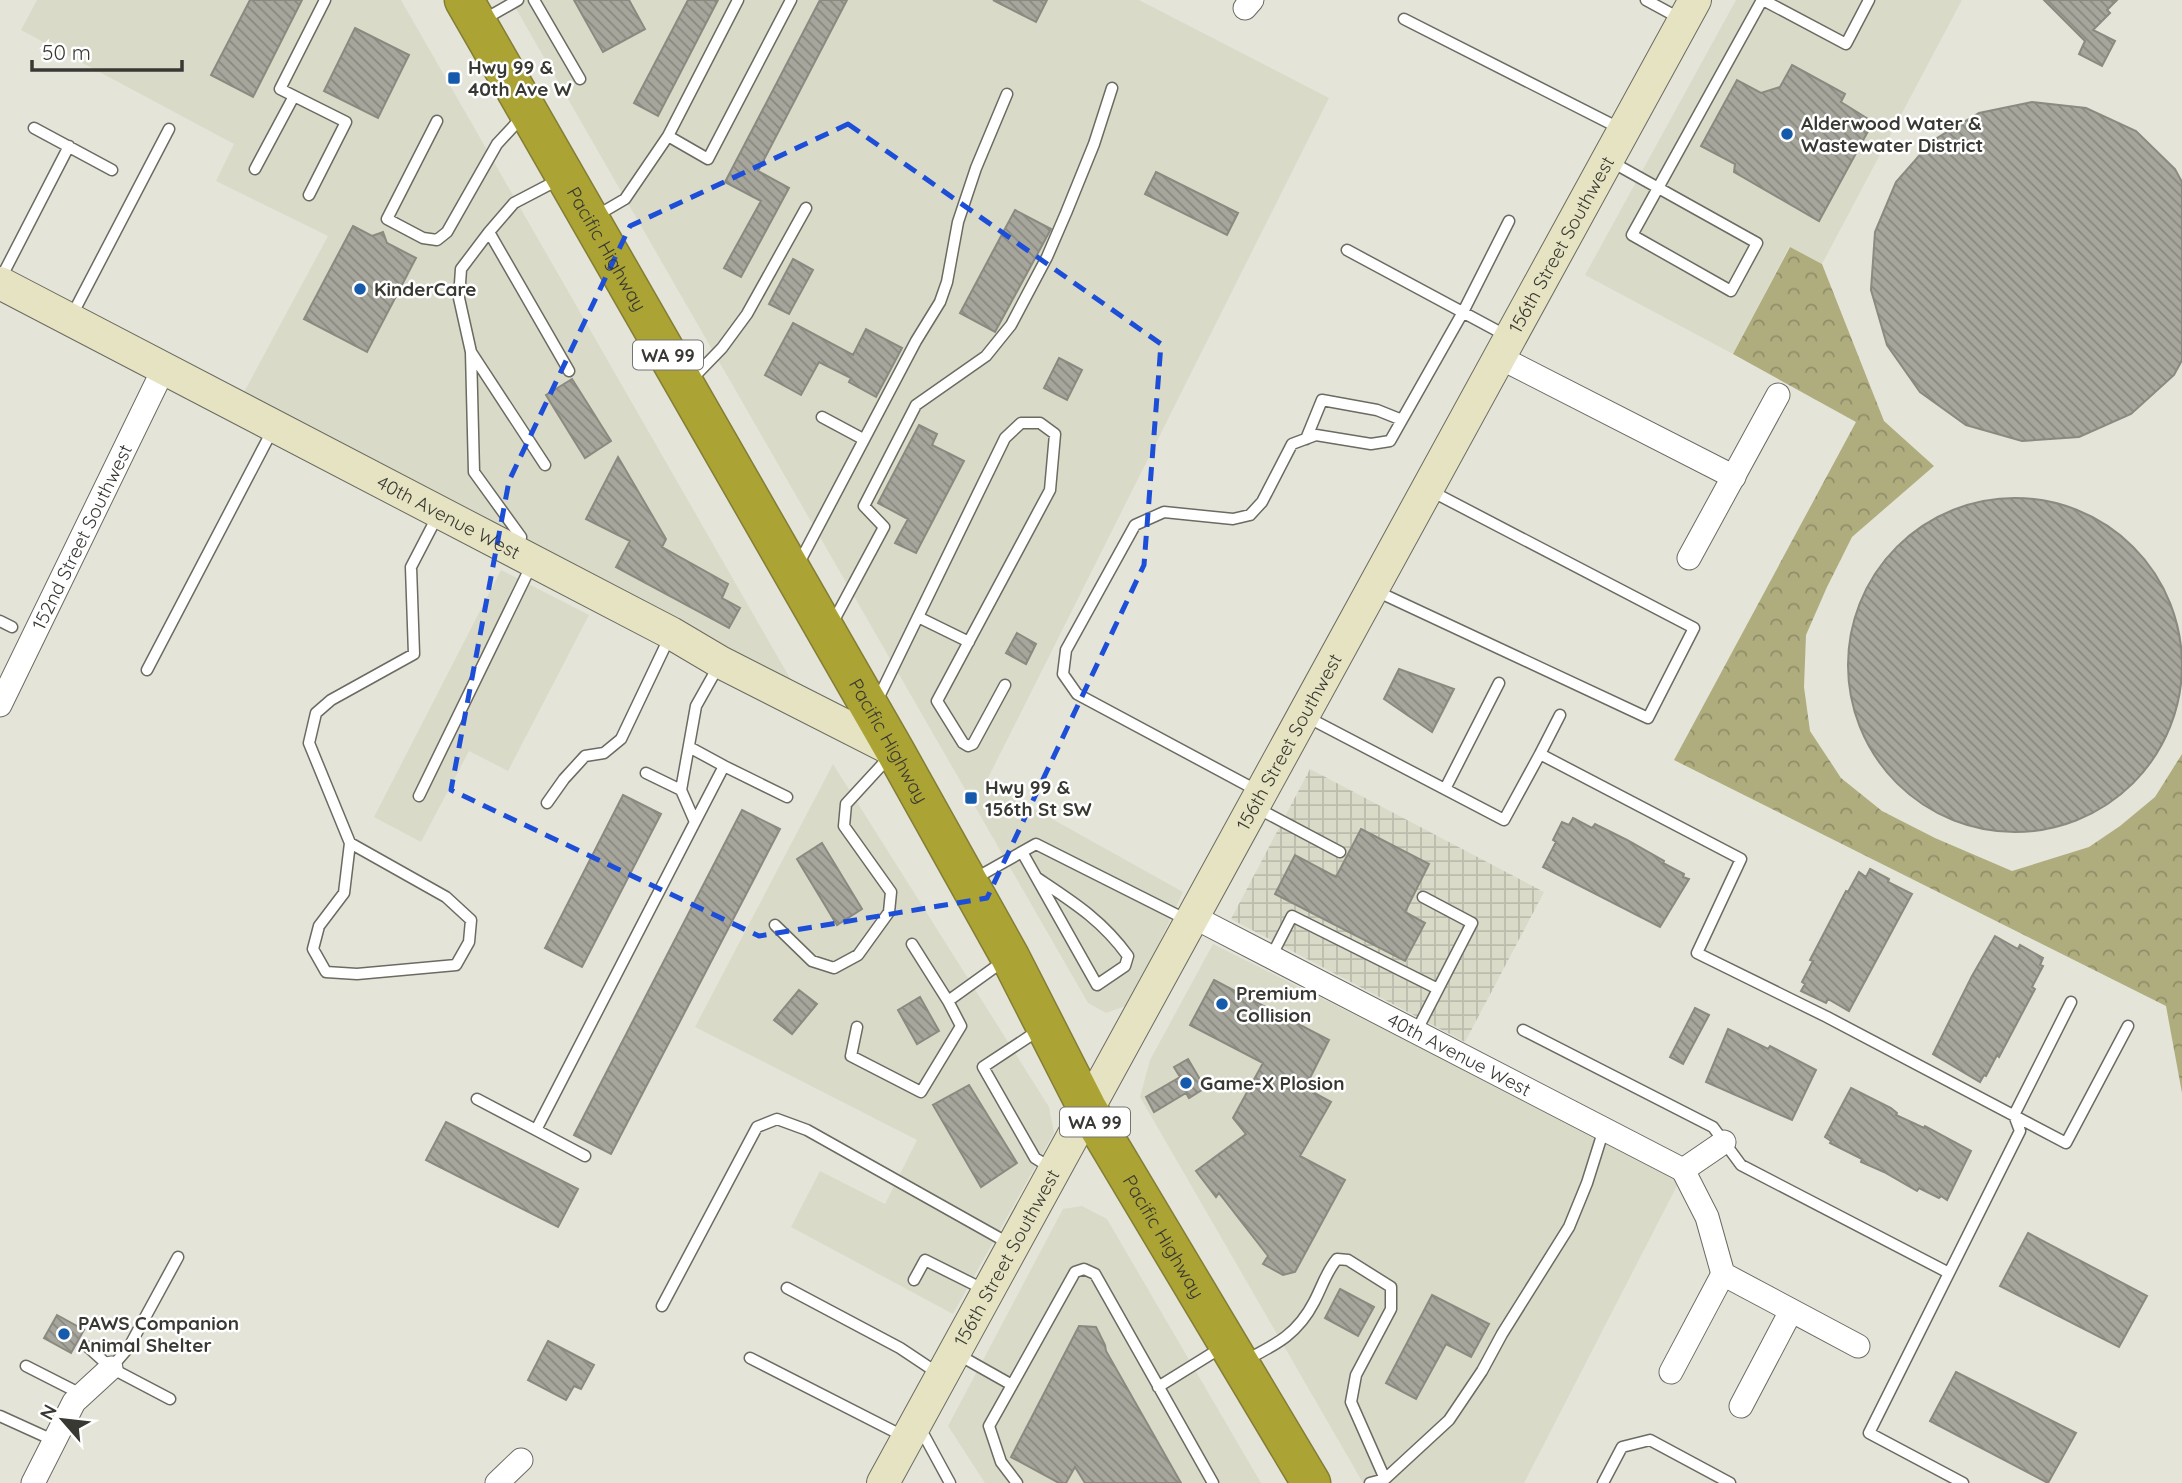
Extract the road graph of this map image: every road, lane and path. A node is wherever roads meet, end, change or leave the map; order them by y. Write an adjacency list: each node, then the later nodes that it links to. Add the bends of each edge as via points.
1 (325, 0): 15 (lane, via 280,89)
2 (517, 0): 10 (lane)
3 (534, 0): 12 (lane)
4 (738, 0): 21 (lane)
5 (791, 0): 21 (lane, via 708,159)
6 (1646, 0): 9 (lane)
7 (1762, 0): 8 (lane, via 1846,44); 27 (lane)
8 (1869, 0)
9 (1689, 10): 20 (street, 156th Street Southwest)
10 (471, 12): 16 (highway, Pacific Highway / WA 99)
11 (1404, 19): 20 (lane)
12 (580, 79)
13 (1112, 88): 59 (lane, via 1066,213 1011,325 986,356 916,405 864,506 884,527)
14 (1007, 94): 46 (lane, via 958,222 940,302)
15 (294, 96): 24 (lane); 28 (lane, via 346,122)
16 (528, 111): 17 (lane, via 497,144 438,240 423,238 387,219); 26 (highway, Pacific Highway / WA 99)
17 (437, 121)
18 (34, 128): 22 (lane)
19 (169, 129): 36 (lane)
20 (1623, 131): 23 (street, 156th Street Southwest)
21 (668, 136): 30 (lane, via 625,199)
22 (69, 146): 25 (lane); 34 (lane)
23 (1607, 159): 27 (lane); 37 (street, 156th Street Southwest)
24 (255, 169)
25 (113, 170)
26 (565, 176): 30 (highway, Pacific Highway / WA 99); 32 (lane, via 514,204)
27 (1657, 187): 27 (lane, via 1757,243 1731,291 1632,236)
28 (309, 195)
29 (806, 208): 41 (lane, via 747,314)
30 (590, 220): 41 (highway, Pacific Highway / WA 99)
31 (1509, 221): 35 (lane)
32 (489, 232): 38 (lane, via 461,269 459,298); 40 (lane)
33 (1347, 250): 35 (lane)
34 (0, 281): 36 (street, 40th Avenue West)
35 (1463, 312): 37 (lane); 44 (lane)
36 (70, 319): 39 (street, 40th Avenue West)
37 (1504, 347): 49 (street); 50 (street, 156th Street Southwest)
38 (471, 352): 48 (lane); 52 (lane, via 474,472 521,537)
39 (164, 368): 45 (street, 40th Avenue West); 66 (street, 152nd Street Southwest)
40 (569, 371)
41 (686, 386): 54 (highway, Pacific Highway / WA 99)
42 (1777, 396): 49 (street)
43 (822, 417): 46 (lane)
44 (1402, 420): 47 (lane, via 1390,441 1371,444 1316,435); 47 (lane, via 1377,410 1322,400)
45 (275, 426): 51 (street, 40th Avenue West); 63 (lane)
46 (863, 439): 54 (lane)
47 (1306, 439): 79 (lane, via 1292,444 1262,502 1250,515 1233,519 1164,512 1135,525 1066,650 1063,674 1077,694)
48 (545, 465)
49 (1734, 477): 53 (street)
50 (1427, 488): 55 (street, 156th Street Southwest); 55 (lane, via 1694,628 1648,718)
51 (440, 513): 52 (street, 40th Avenue West); 82 (lane, via 411,567 414,654 316,713 309,743)
52 (523, 556): 60 (street, 40th Avenue West); 77 (lane)
53 (1689, 558)
54 (794, 574): 59 (highway, Pacific Highway / WA 99)
55 (1372, 589): 68 (street, 156th Street Southwest)
56 (918, 617): 61 (lane); 61 (lane, via 1005,438 1021,423 1041,424 1055,435 1050,490); 67 (lane)
57 (0, 621): 58 (lane)
58 (12, 627)
59 (828, 633): 67 (highway, Pacific Highway / WA 99)
60 (671, 634): 62 (street, 40th Avenue West); 80 (lane, via 621,739 604,752 585,756)
61 (969, 642): 65 (lane, via 937,701 963,743 973,744)
62 (720, 662): 70 (lane, via 696,706); 71 (street, 40th Avenue West)
63 (147, 670)
64 (1499, 683): 75 (lane)
65 (1005, 685)
66 (0, 705)
67 (872, 710): 71 (highway, Pacific Highway / WA 99)
68 (1303, 715): 75 (lane); 79 (street, 156th Street Southwest)
69 (1560, 715): 72 (lane)
70 (689, 747): 73 (lane); 76 (lane)
71 (895, 751): 86 (highway, Pacific Highway / WA 99); 89 (lane, via 846,804 844,826 891,892 889,912 858,955 834,968 811,961)
72 (1540, 754): 75 (lane, via 1504,820); 103 (lane, via 1741,859 1697,953)
73 (724, 766): 78 (lane); 81 (lane)
74 (646, 773): 76 (lane)
75 (1445, 789)
76 (681, 790): 81 (lane)
77 (419, 796)
78 (787, 797)
79 (1256, 799): 84 (lane); 88 (street, 156th Street Southwest)
80 (547, 803)
81 (695, 822): 105 (lane)
82 (350, 843): 82 (lane, via 344,893 319,926 313,949 327,972 357,974 456,965 469,943 471,920 446,897)
83 (1022, 852): 85 (lane); 86 (lane); 88 (lane, via 1037,844)
84 (1340, 852)
85 (1037, 878): 85 (lane, via 1097,985 1125,966 1128,956 1112,934)
86 (968, 882): 91 (highway, Pacific Highway / WA 99)
87 (1423, 897): 93 (lane, via 1472,923)
88 (1191, 918): 92 (street, 40th Avenue West); 102 (street, 156th Street Southwest)
89 (775, 925)
90 (912, 944): 94 (lane)
91 (1010, 957): 94 (lane); 96 (highway, Pacific Highway / WA 99)
92 (1271, 957): 93 (lane, via 1292,916); 100 (street, 40th Avenue West)
93 (1438, 989): 100 (lane)
94 (948, 1001): 98 (lane, via 961,1026 921,1092 851,1056)
95 (2071, 1002): 103 (lane)
96 (1045, 1026): 102 (highway, Pacific Highway / WA 99); 108 (lane, via 983,1066 1035,1158)
97 (2128, 1026): 103 (lane, via 2066,1143)
98 (857, 1027)
99 (1523, 1030): 106 (lane, via 1713,1127)
100 (1416, 1032): 104 (street, 40th Avenue West)
101 (477, 1099): 105 (lane)
102 (1087, 1108): 108 (street, 156th Street Southwest); 121 (highway, Pacific Highway / WA 99)
103 (2014, 1115): 112 (lane, via 2021,1131)
104 (1604, 1129): 109 (street, 40th Avenue West); 136 (lane, via 1569,1227 1482,1371 1449,1420)
105 (537, 1130): 107 (lane)
106 (1724, 1142): 109 (street); 112 (lane, via 1741,1165)
107 (585, 1156)
108 (1053, 1170): 110 (street, 156th Street Southwest)
109 (1683, 1170): 113 (street, via 1707,1217)
110 (1012, 1246): 116 (street, 156th Street Southwest); 117 (lane, via 807,1130 777,1119 757,1127)
111 (178, 1257): 125 (lane, via 129,1347)
112 (1949, 1273): 147 (lane, via 1869,1433)
113 (1723, 1275): 118 (street); 126 (street)
114 (914, 1280): 116 (lane, via 925,1260)
115 (788, 1288): 123 (lane, via 900,1348)
116 (987, 1291): 123 (street, 156th Street Southwest)
117 (662, 1306)
118 (1791, 1311): 119 (street); 131 (street)
119 (1858, 1346)
120 (88, 1347): 125 (lane)
121 (1233, 1354): 128 (lane); 136 (lane, via 1283,1341 1298,1327 1328,1269 1338,1259 1348,1260 1391,1287 1391,1309 1356,1376 1351,1402); 143 (highway, Pacific Highway / WA 99)
122 (750, 1358): 133 (lane)
123 (948, 1364): 127 (lane); 133 (street, 156th Street Southwest)
124 (26, 1366): 129 (lane)
125 (111, 1368): 129 (street); 130 (lane)
126 (1671, 1371)
127 (1012, 1385): 128 (lane, via 1066,1285 1075,1272 1084,1269 1095,1274); 141 (lane, via 989,1426 1001,1462)
128 (1158, 1387): 142 (lane)
129 (83, 1395): 134 (street, via 74,1402)
130 (170, 1399)
131 (1741, 1406)
132 (0, 1416): 134 (lane)
133 (910, 1433): 139 (street, 156th Street Southwest); 140 (lane, via 925,1437)
134 (55, 1441): 137 (street)
135 (522, 1460): 138 (street)
136 (1385, 1479): 144 (lane)
137 (33, 1483)
138 (498, 1483)
139 (883, 1483)
140 (950, 1483)
141 (1017, 1483)
142 (1213, 1483)
143 (1311, 1483)
144 (1370, 1483)
145 (1603, 1483): 146 (lane, via 1622,1447 1650,1440)
146 (1728, 1483)
147 (1963, 1483)

